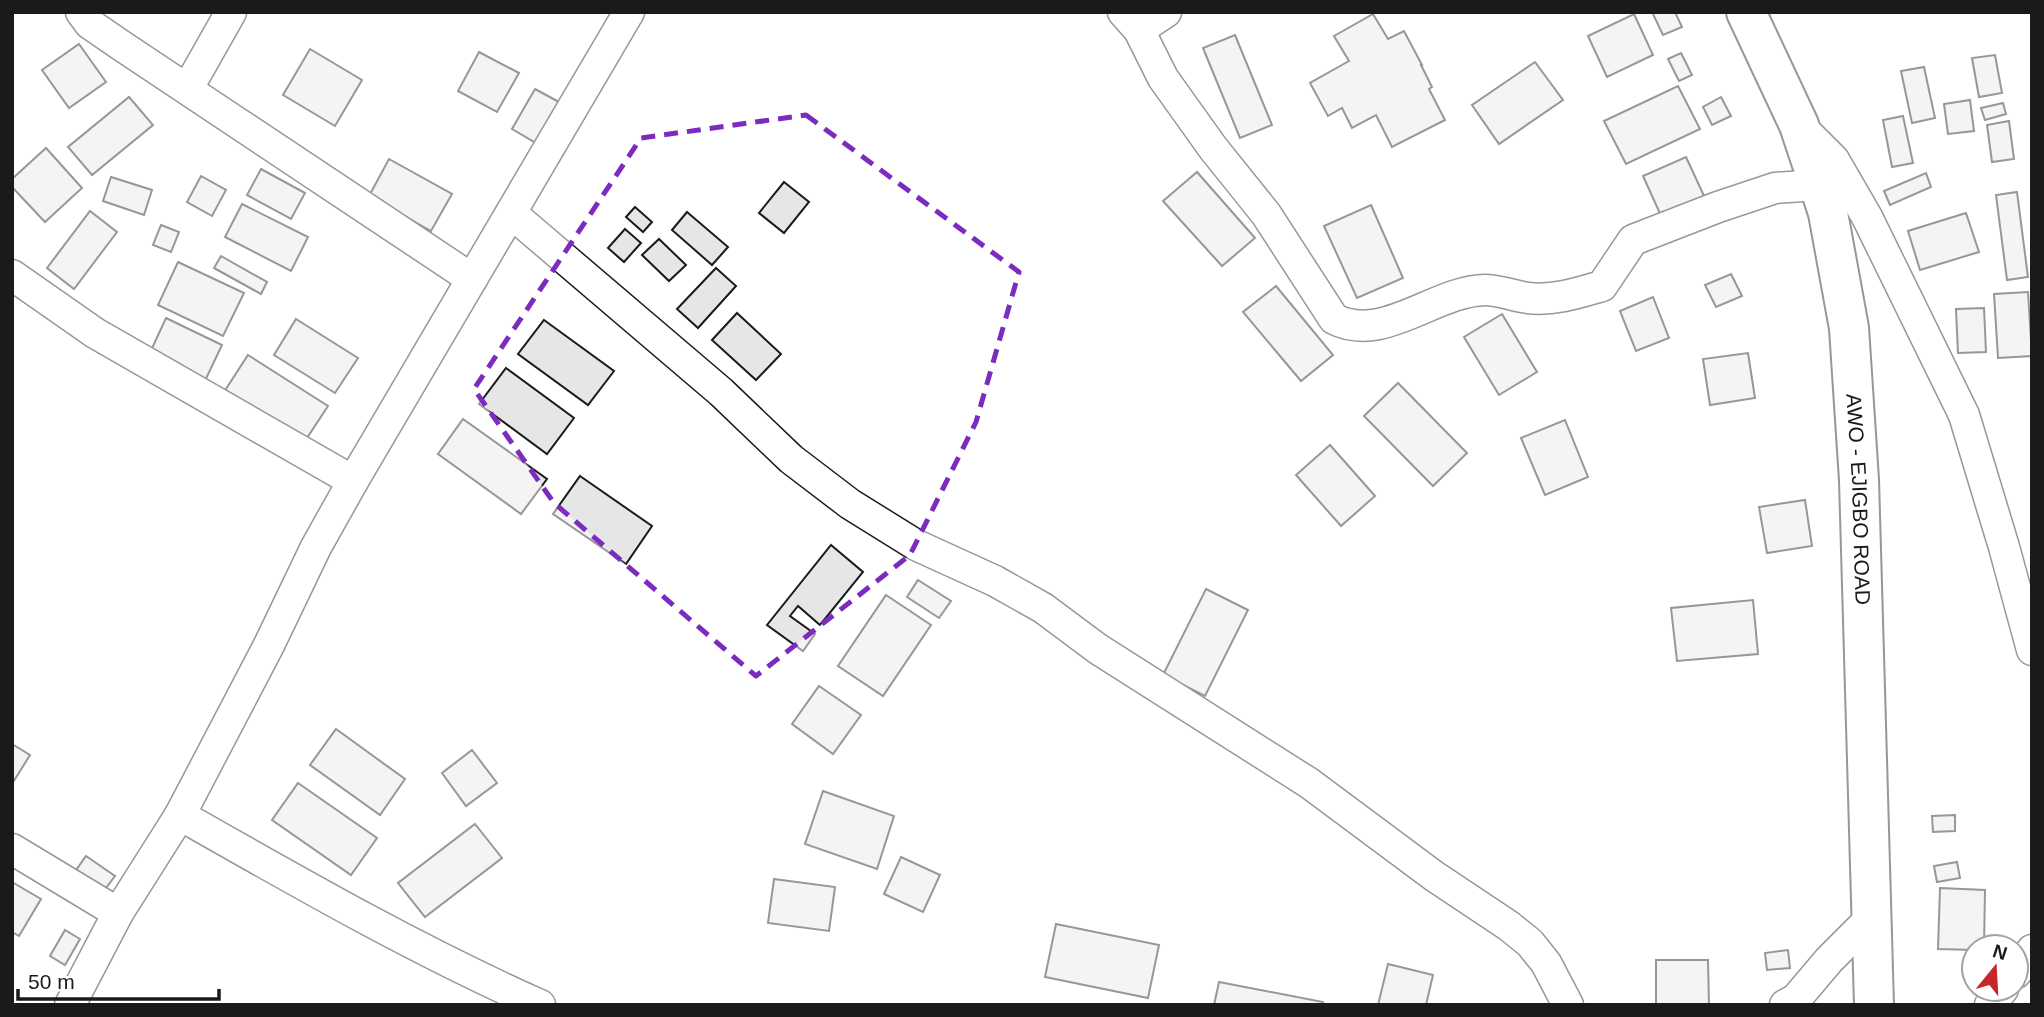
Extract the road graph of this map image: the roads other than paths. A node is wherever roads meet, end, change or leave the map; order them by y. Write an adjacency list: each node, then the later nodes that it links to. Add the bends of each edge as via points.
1 (81, 12): 7 (street, via 90,24)
2 (231, 12): 7 (street)
3 (629, 12): 10 (street)
4 (1166, 12): 6 (street)
5 (1746, 12): 8 (main road, AWO - EJIGBO ROAD)
6 (1131, 21): 9 (street, via 1163,78 1266,214 1334,319 1347,325 1374,326 1485,290 1561,298 1602,286 1633,240 1775,188)
7 (188, 88): 12 (street)
8 (1799, 125): 9 (main road, AWO - EJIGBO ROAD); 14 (street, via 1834,160 1867,216 1964,415)
9 (1819, 185): 18 (main road, AWO - EJIGBO ROAD, via 1849,328 1859,480)
10 (511, 213): 12 (street); 22 (street, via 791,459 916,545 1043,608 1098,649 1309,783 1530,943)
11 (12, 275): 13 (street, via 95,333)
12 (472, 279): 13 (street)
13 (352, 481): 15 (street)
14 (2032, 650)
15 (180, 815): 17 (street); 19 (street)
16 (12, 849): 17 (street)
17 (118, 913): 20 (street)
18 (1872, 917): 23 (street, via 1796,999); 24 (main road, AWO - EJIGBO ROAD)
19 (490, 994): 21 (street)
20 (70, 1005)
21 (540, 1005)
22 (1568, 1005)
23 (1785, 1005)
24 (1874, 1005)

